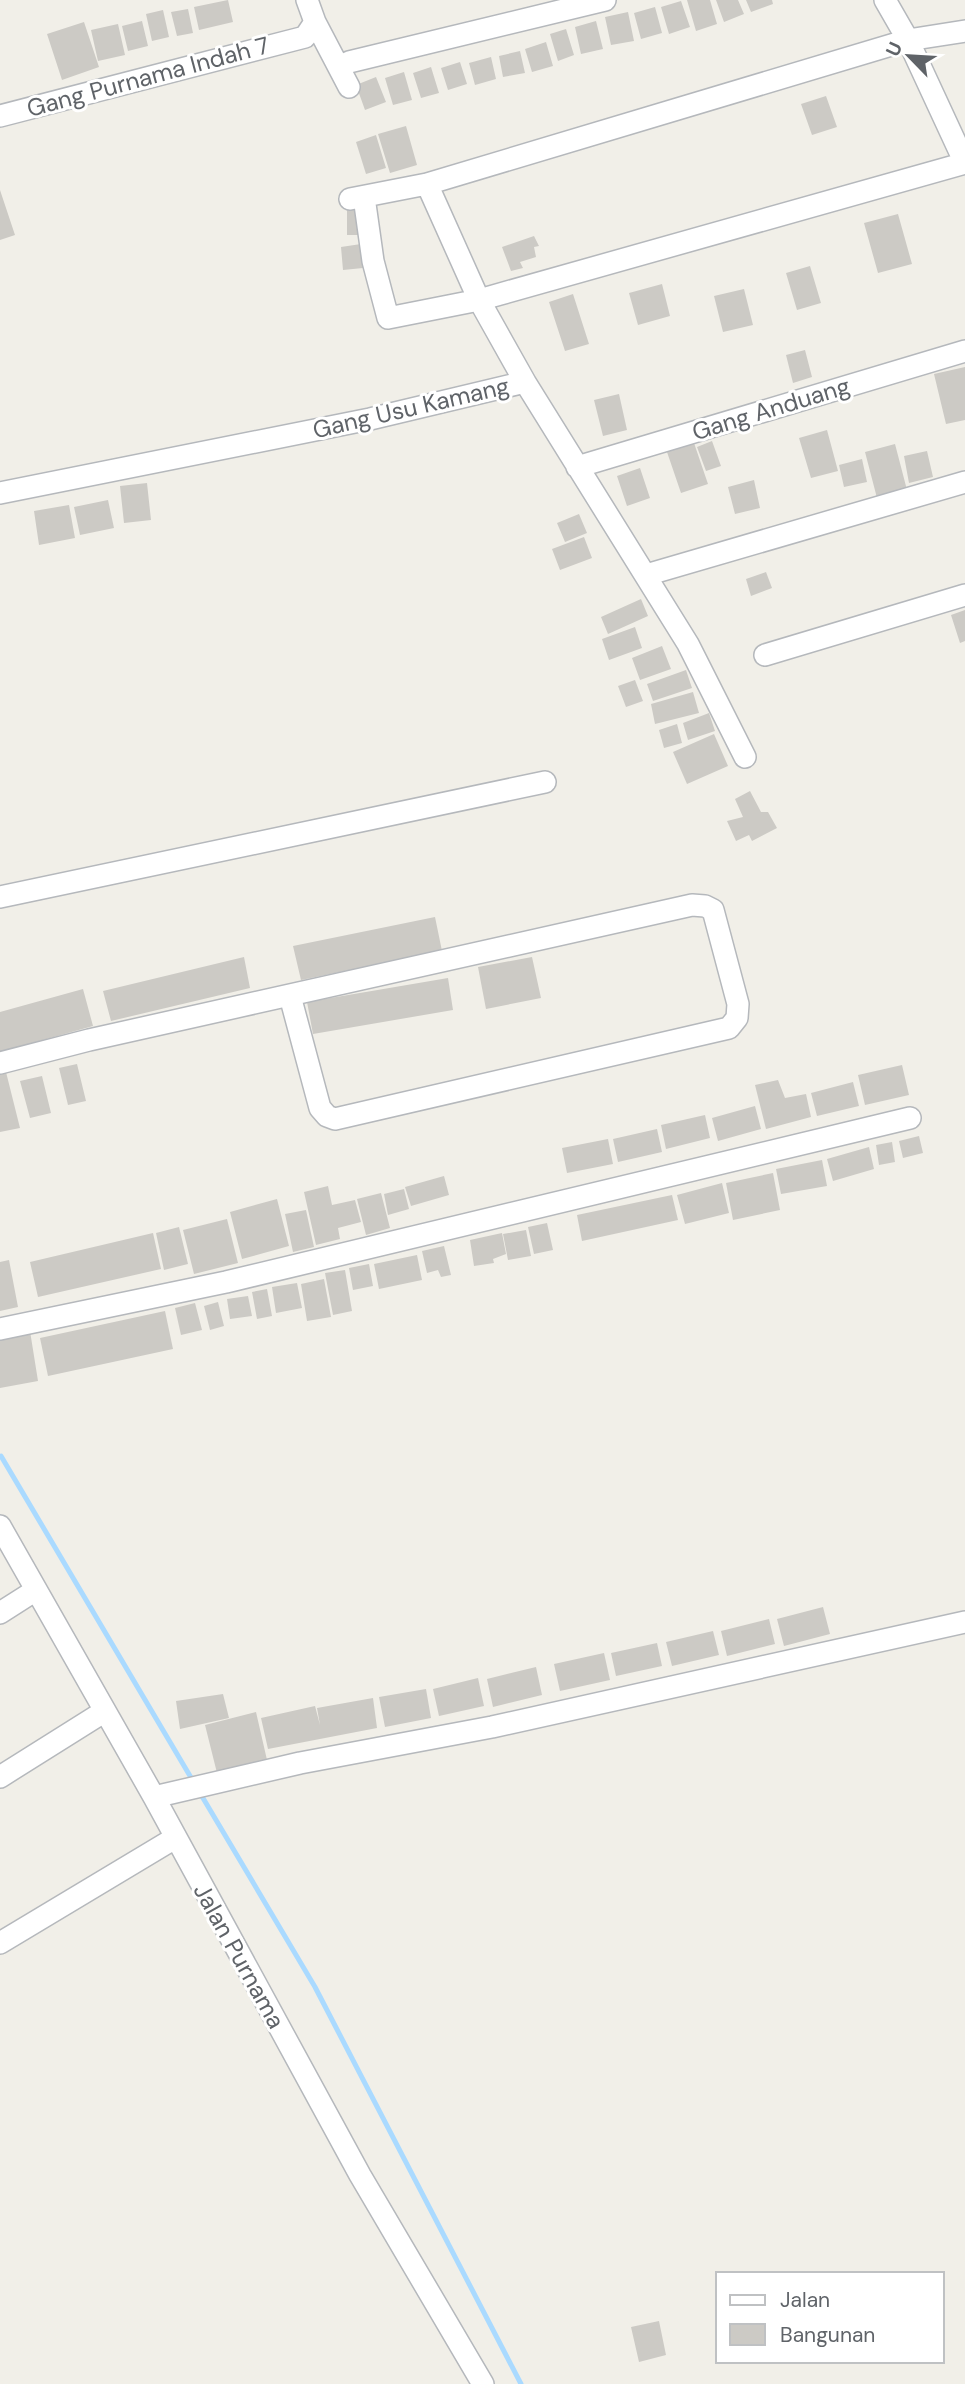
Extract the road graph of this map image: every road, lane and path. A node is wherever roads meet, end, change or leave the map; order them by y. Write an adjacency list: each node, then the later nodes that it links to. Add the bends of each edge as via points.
1 (307, 0): 4 (street)
2 (605, 0): 7 (street)
3 (885, 0): 6 (street)
4 (315, 22): 8 (street); 9 (street, Gang Purnama Indah 7, via 305,37)
5 (965, 31): 6 (street)
6 (908, 40): 10 (street); 11 (street)
7 (349, 62)
8 (349, 87)
9 (0, 116)
10 (965, 163): 12 (street)
11 (427, 184): 12 (street, Gang Usu Kamang); 12 (street, via 357,198 388,318)
12 (479, 300): 14 (street, Gang Usu Kamang)
13 (965, 351): 15 (street, Gang Anduang)
14 (525, 382): 15 (street); 17 (street, Gang Usu Kamang, via 370,419)
15 (577, 467): 18 (street)
16 (965, 482): 18 (street)
17 (0, 493)
18 (646, 575): 21 (street, via 688,644)
19 (965, 595): 20 (street)
20 (765, 655)
21 (746, 757)
22 (545, 782): 23 (street)
23 (0, 897)
24 (290, 996): 24 (street, via 692,905 713,910 738,1004 730,1028 335,1119 320,1108); 25 (street)
25 (0, 1063)
26 (910, 1118): 27 (street, via 226,1282)
27 (0, 1329)
28 (0, 1526): 29 (street, Jalan Purnama)
29 (36, 1590): 30 (street); 32 (street, Jalan Purnama)
30 (0, 1613)
31 (965, 1622): 34 (street)
32 (105, 1712): 33 (street); 34 (street, Jalan Purnama)
33 (0, 1777)
34 (154, 1796): 35 (street, Jalan Purnama)
35 (175, 1838): 36 (street); 37 (street, Jalan Purnama, via 360,2175)
36 (0, 1943)
37 (483, 2384)

